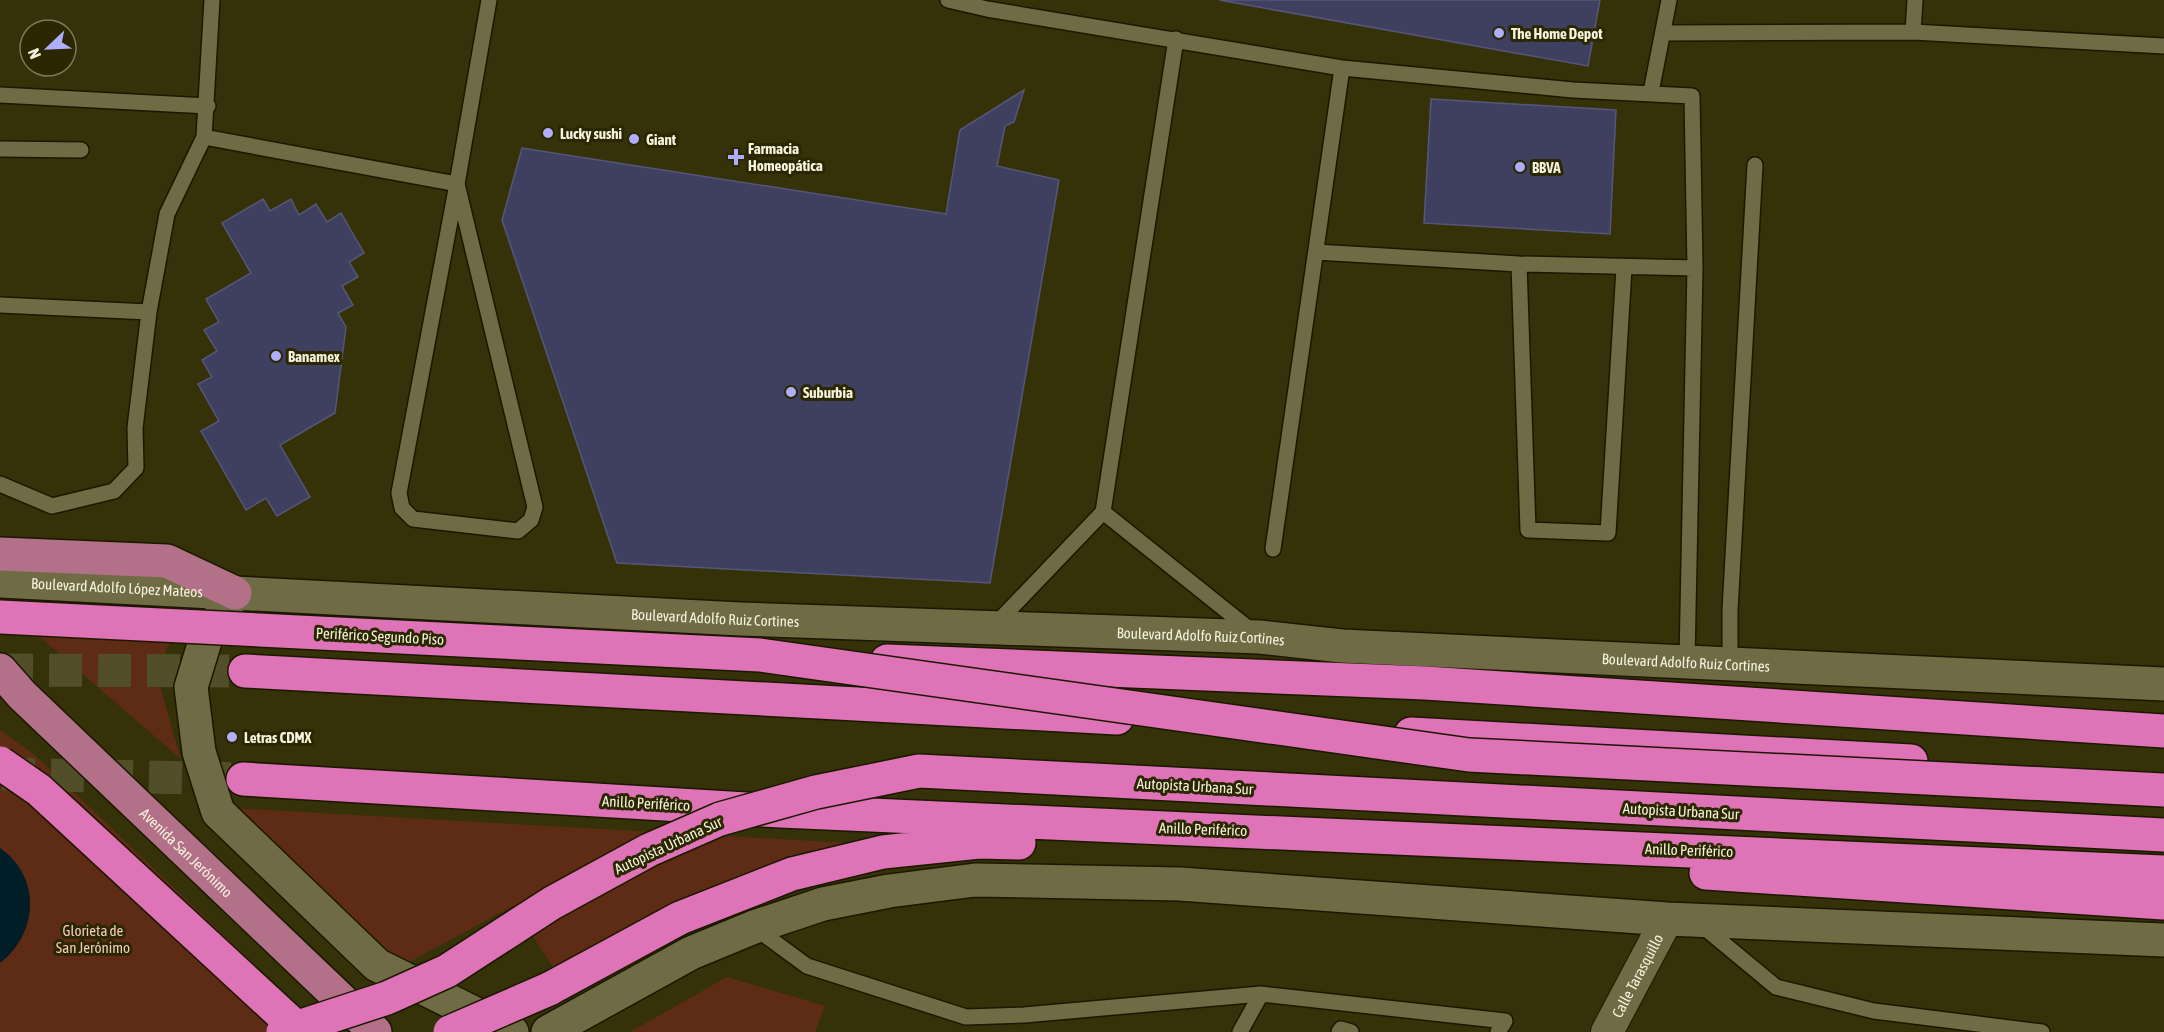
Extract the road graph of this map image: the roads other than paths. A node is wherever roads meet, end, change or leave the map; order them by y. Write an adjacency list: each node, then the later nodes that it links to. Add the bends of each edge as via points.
1 (212, 0): 14 (lane)
2 (489, 0): 19 (lane)
3 (948, 0): 6 (lane)
4 (1669, 0): 8 (lane)
5 (1915, 0): 7 (lane)
6 (988, 5): 9 (lane)
7 (1913, 32): 8 (lane); 10 (lane)
8 (1663, 33): 12 (lane)
9 (1176, 39): 11 (lane); 27 (lane)
10 (2164, 46)
11 (1342, 68): 12 (lane, via 1573,90); 20 (lane)
12 (1652, 92): 23 (lane, via 1692,96)
13 (0, 95): 14 (lane)
14 (208, 106): 15 (lane)
15 (204, 137): 19 (lane); 25 (lane, via 167,214)
16 (0, 149): 17 (lane)
17 (81, 150)
18 (1755, 165): 37 (lane)
19 (458, 184): 19 (lane, via 399,493 402,508 413,519 518,531 531,520 535,507)
20 (1316, 252): 21 (lane); 28 (lane)
21 (1519, 264): 22 (lane); 22 (lane, via 1528,531 1608,533)
22 (1624, 268): 23 (lane)
23 (1695, 268): 36 (lane)
24 (0, 305): 25 (lane)
25 (149, 312): 26 (lane, via 135,428 136,468 114,491 52,506)
26 (0, 484)
27 (1103, 512): 33 (lane); 34 (lane)
28 (1273, 549)
29 (0, 554): 31 (main road, via 167,561)
30 (0, 582): 31 (main road, Boulevard Adolfo López Mateos)
31 (235, 593): 33 (main road, Boulevard Adolfo Ruiz Cortines, via 740,619); 58 (main road, via 206,638 191,687 200,752 218,813 377,965)
32 (0, 617): 35 (highway, Periférico Segundo Piso, bridge)
33 (993, 627): 34 (main road, Boulevard Adolfo Ruiz Cortines)
34 (1260, 637): 36 (main road, Boulevard Adolfo Ruiz Cortines, via 1342,646)
35 (760, 655): 42 (highway, bridge, via 1425,683); 46 (highway, bridge, via 1469,755)
36 (1687, 660): 37 (main road, Boulevard Adolfo Ruiz Cortines)
37 (1730, 663): 40 (main road, Boulevard Adolfo Ruiz Cortines)
38 (0, 670): 41 (main road, Avenida San Jerónimo)
39 (245, 671): 44 (highway)
40 (2164, 684)
41 (11, 688): 54 (main road, Avenida San Jerónimo)
42 (2164, 731)
43 (0, 763): 56 (highway, bridge, via 39,790)
44 (2164, 774)
45 (243, 779): 48 (highway, Anillo Periférico, via 782,812)
46 (2164, 790)
47 (2164, 835): 55 (highway, Autopista Urbana Sur, bridge, via 919,771 816,792 720,819 649,850 552,903 447,971 387,998)
48 (2164, 872)
49 (2164, 903): 57 (highway, bridge, via 1485,858 979,842 883,852 792,874 680,918 549,988)
50 (1681, 919): 51 (main road, via 1180,884 975,880 823,904); 52 (main road); 64 (street, Calle Tarasquillo); 65 (lane, via 1776,987 1874,1011)
51 (754, 927): 53 (lane, via 807,966 966,1017); 59 (main road, via 691,953)
52 (2164, 940)
53 (1262, 994): 60 (lane); 63 (lane, via 1505,1021)
54 (370, 1030)
55 (283, 1032)
56 (302, 1032)
57 (450, 1032)
58 (512, 1032)
59 (548, 1032)
60 (1240, 1032)
61 (1339, 1032): 62 (lane)
62 (1351, 1032)
63 (1498, 1032)
64 (1607, 1032)
65 (2033, 1032)

